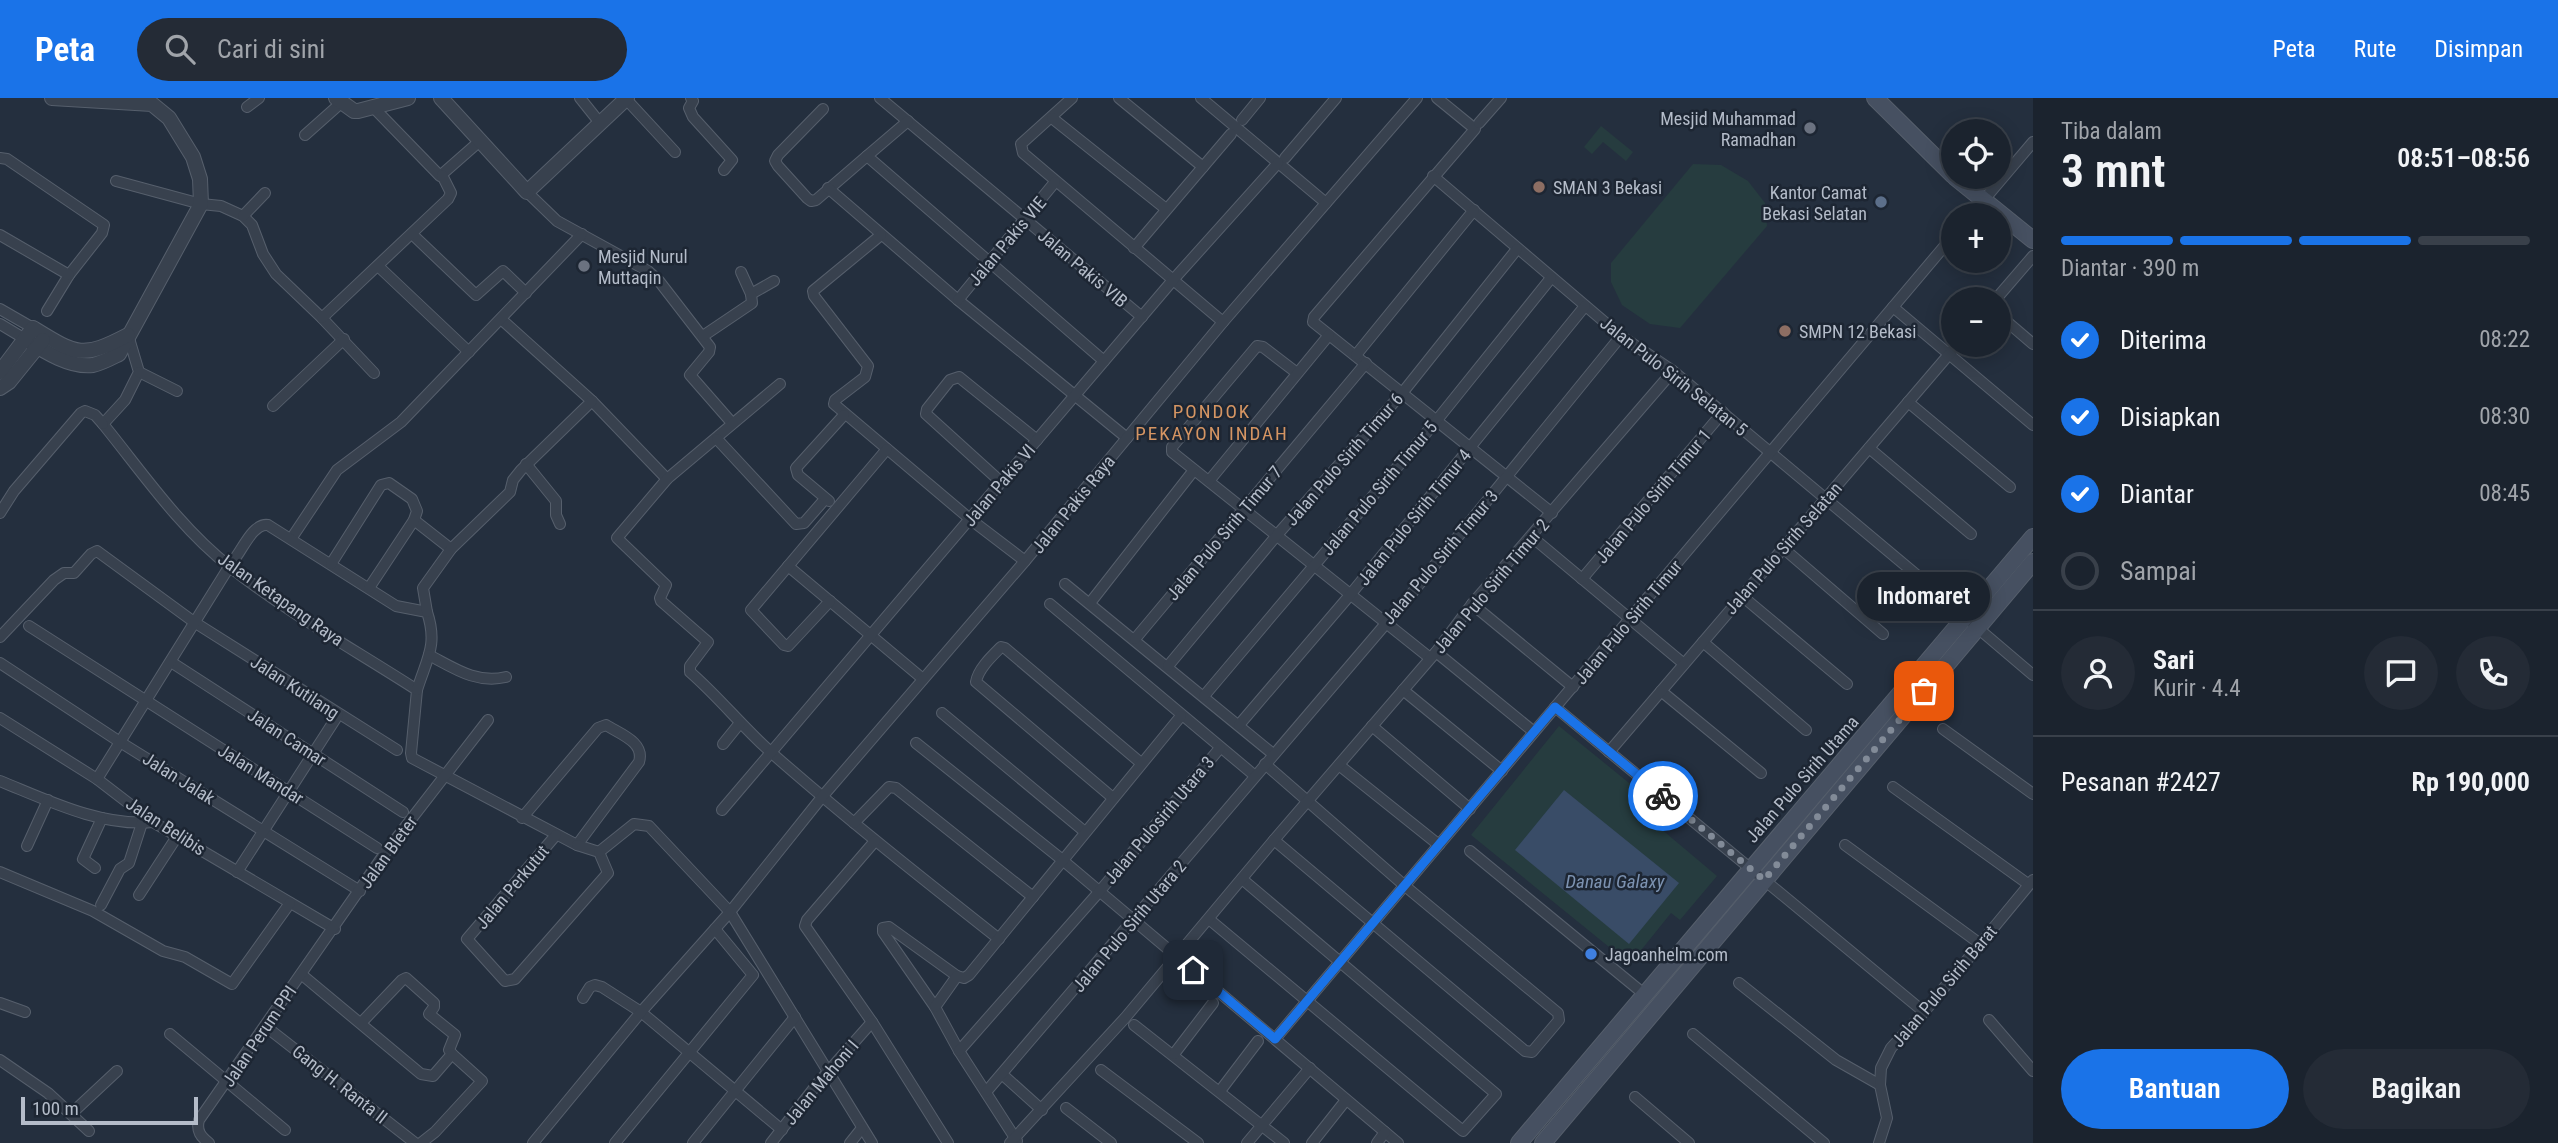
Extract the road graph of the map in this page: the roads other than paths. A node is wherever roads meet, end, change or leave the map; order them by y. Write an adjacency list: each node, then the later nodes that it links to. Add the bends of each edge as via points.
1 (52, 98): 19 (street)
2 (259, 98): 20 (street)
3 (408, 98): 21 (street)
4 (441, 98): 30 (street)
5 (580, 98): 26 (street)
6 (627, 98): 26 (street); 32 (street)
7 (691, 98): 38 (street, via 693,117 732,160)
8 (880, 98): 25 (street, Jalan Pakis VIB)
9 (1072, 98): 23 (street)
10 (1119, 98): 37 (street)
11 (1201, 98): 35 (street)
12 (1260, 98): 24 (street)
13 (1336, 98): 35 (street, Jalan Pakis VI)
14 (1417, 98): 48 (street, Jalan Pakis Raya)
15 (1437, 98): 40 (street, via 1475,129)
16 (1501, 98): 27 (street)
17 (1875, 98): 36 (main road)
18 (338, 100): 21 (street, via 354,111); 29 (street)
19 (154, 101): 50 (street, via 193,157)
20 (247, 107)
21 (373, 107): 39 (street)
22 (823, 109): 43 (street, via 775,161 811,201)
23 (1052, 118): 42 (street, via 1020,149); 51 (street)
24 (1242, 120)
25 (908, 121): 33 (street); 54 (street, Jalan Pakis VIB)
26 (600, 123): 45 (street)
27 (1479, 123)
28 (1231, 134): 37 (street)
29 (305, 135)
30 (481, 140): 39 (street); 45 (street)
31 (2033, 142): 47 (street)
32 (675, 152)
33 (867, 156): 43 (street); 64 (street)
34 (0, 158): 67 (street, via 102,223 102,233)
35 (1281, 161): 48 (street); 69 (street, Jalan Pakis VI)
36 (1941, 163)
37 (1203, 167): 51 (street)
38 (723, 170)
39 (442, 175): 56 (street, via 450,197)
40 (1433, 176): 52 (street, Jalan Pulo Sirih Selatan 5); 86 (street, via 1314,317 1313,322)
41 (117, 181): 50 (street)
42 (1055, 182): 54 (street, Jalan Pakis VIE); 60 (street)
43 (828, 188): 58 (street)
44 (1970, 189): 47 (main road)
45 (527, 191): 55 (street, via 549,216)
46 (265, 193): 53 (street)
47 (1984, 200): 49 (street); 59 (main road)
48 (1326, 203): 82 (street, Jalan Pakis Raya)
49 (1981, 203)
50 (201, 204): 53 (street, via 221,206); 85 (street)
51 (1166, 209): 60 (street)
52 (1474, 210): 61 (street, Jalan Pulo Sirih Selatan 5); 94 (street)
53 (243, 216): 80 (street, via 276,274)
54 (1025, 219): 64 (street, Jalan Pakis VIE); 79 (street, Jalan Pakis VIB)
55 (582, 233): 72 (street); 87 (street, via 648,271)
56 (412, 234): 65 (street); 72 (street, via 476,295 503,271)
57 (0, 235): 67 (street)
58 (881, 235): 74 (street); 113 (street, via 813,291 868,366 865,377 833,402)
59 (2033, 240)
60 (1134, 248): 69 (street)
61 (1517, 248): 68 (street, Jalan Pulo Sirih Selatan 5); 107 (street, Jalan Pulo Sirih Timur 6)
62 (1941, 250): 76 (street, Jalan Pulo Sirih Timur)
63 (2033, 256): 71 (street)
64 (990, 261): 74 (street, Jalan Pakis VIE); 97 (street)
65 (378, 266): 80 (street); 93 (street)
66 (741, 272): 73 (street)
67 (69, 275): 78 (street)
68 (1551, 278): 75 (street, Jalan Pulo Sirih Selatan 5); 114 (street, Jalan Pulo Sirih Timur 5)
69 (1172, 280): 79 (street, Jalan Pakis VI); 82 (street)
70 (774, 281): 73 (street)
71 (2006, 287)
72 (526, 293): 81 (street)
73 (751, 294): 87 (street, via 751,305)
74 (958, 300): 108 (street)
75 (1585, 306): 88 (street, Jalan Pulo Sirih Selatan 5); 121 (street, Jalan Pulo Sirih Timur 4)
76 (1893, 307): 92 (street); 124 (street, Jalan Pulo Sirih Timur)
77 (0, 309): 89 (street)
78 (47, 311)
79 (1142, 317): 97 (street, Jalan Pakis VI)
80 (322, 318): 90 (street)
81 (501, 319): 93 (street); 109 (street)
82 (1223, 322): 118 (street, Jalan Pakis Raya)
83 (0, 324): 89 (street)
84 (2011, 325): 91 (street)
85 (128, 335): 89 (street, via 86,352); 101 (street)
86 (1329, 335): 94 (street); 103 (street)
87 (703, 336): 115 (street, via 710,351 690,375)
88 (1621, 336): 99 (street, Jalan Pulo Sirih Selatan 5); 127 (street, Jalan Pulo Sirih Timur 3)
89 (36, 337): 100 (street); 105 (street, via 9,382)
90 (344, 340): 102 (street); 111 (street)
91 (2033, 344)
92 (1941, 347)
93 (469, 352): 145 (street, via 401,422 337,470)
94 (1356, 355): 98 (street)
95 (1946, 357): 110 (street, Jalan Pulo Sirih Selatan)
96 (1953, 357): 117 (street)
97 (1104, 362): 108 (street, Jalan Pakis VI)
98 (1366, 363): 107 (street); 135 (street, Jalan Pulo Sirih Timur 7)
99 (1673, 371): 112 (street, Jalan Pulo Sirih Selatan 5); 137 (street, Jalan Pulo Sirih Timur 2)
100 (0, 372)
101 (139, 372): 106 (street); 116 (street, via 125,400)
102 (374, 373)
103 (1297, 373): 126 (street, via 1257,346 1172,447); 129 (street)
104 (780, 384): 115 (street)
105 (0, 388)
106 (177, 391)
107 (1403, 392): 114 (street); 142 (street, Jalan Pulo Sirih Timur 6)
108 (1075, 397): 118 (street); 120 (street, Jalan Pakis VI)
109 (592, 401): 125 (street); 128 (street)
110 (1908, 402): 122 (street, Jalan Pulo Sirih Selatan); 131 (street)
111 (273, 405)
112 (1723, 412): 124 (street, Jalan Pulo Sirih Selatan 5); 154 (street, Jalan Pulo Sirih Timur 1)
113 (844, 415): 123 (street); 132 (street, via 796,468)
114 (1437, 419): 121 (street); 153 (street, Jalan Pulo Sirih Timur 5)
115 (732, 423): 119 (street)
116 (103, 424): 136 (street, via 93,413 81,413); 149 (street, Jalan Ketapang Raya, via 190,528)
117 (2033, 425)
118 (1127, 438): 148 (street, Jalan Pakis Raya)
119 (717, 439): 128 (street); 132 (street, via 796,524 803,524)
120 (1037, 440): 130 (street, Jalan Pakis VI); 130 (street, via 958,377 950,380 926,414)
121 (1471, 447): 127 (street); 157 (street, Jalan Pulo Sirih Timur 4)
122 (1869, 448): 133 (street, Jalan Pulo Sirih Selatan); 141 (street)
123 (887, 449): 134 (street); 138 (street)
124 (1770, 453): 133 (street, Jalan Pulo Sirih Selatan 5); 165 (street, Jalan Pulo Sirih Timur)
125 (526, 464): 140 (street, via 556,501); 147 (street, via 510,492)
126 (1194, 470): 129 (street); 161 (street)
127 (1506, 476): 137 (street); 167 (street, Jalan Pulo Sirih Timur 3)
128 (667, 479): 197 (street, via 617,538 666,584 660,600 708,642 689,670)
129 (1209, 481): 135 (street)
130 (1001, 482): 138 (street, Jalan Pakis VI)
131 (2010, 487)
132 (825, 499): 134 (street)
133 (1826, 499): 146 (street, Jalan Pulo Sirih Selatan); 160 (street, Jalan Pulo Sirih Selatan 5)
134 (839, 508): 152 (street)
135 (1244, 508): 142 (street); 173 (street, Jalan Pulo Sirih Timur 7)
136 (0, 513)
137 (1552, 513): 143 (street, Jalan Pulo Sirih Timur 2)
138 (970, 519): 148 (street); 170 (street, Jalan Pakis VI)
139 (414, 520): 147 (street); 151 (street, via 417,511 412,499 390,482 384,483); 156 (street)
140 (560, 524)
141 (1971, 534)
142 (1278, 535): 153 (street); 180 (street, Jalan Pulo Sirih Timur 6)
143 (1532, 537): 154 (street); 163 (street, Jalan Pulo Sirih Timur 2)
144 (2033, 537): 168 (main road, Jalan Pulo Sirih Utama)
145 (291, 539): 149 (street, via 263,524); 151 (street)
146 (1783, 548): 158 (street, Jalan Pulo Sirih Selatan); 171 (street)
147 (451, 549): 164 (street, via 423,588)
148 (1025, 561): 183 (street, Jalan Pakis Raya)
149 (232, 562): 166 (street); 186 (street, Jalan Ketapang Raya, via 272,597)
150 (2033, 562): 168 (main road, Jalan Pulo Sirih Utama)
151 (331, 564): 156 (street)
152 (788, 566): 159 (street); 159 (street, via 751,610 785,645)
153 (1314, 566): 157 (street); 189 (street, Jalan Pulo Sirih Timur 5)
154 (1582, 579): 165 (street)
155 (1065, 584): 161 (street)
156 (369, 588): 164 (street, via 396,606)
157 (1350, 595): 167 (street); 198 (street, Jalan Pulo Sirih Timur 4)
158 (1742, 596): 174 (street, Jalan Pulo Sirih Selatan); 184 (street)
159 (830, 601): 170 (street)
160 (1949, 602)
161 (1090, 603): 173 (street)
162 (1050, 604): 194 (street)
163 (1472, 604): 176 (street, Jalan Pulo Sirih Timur 2); 185 (street)
164 (427, 611): 175 (street, via 433,634)
165 (1630, 619): 179 (street); 185 (street, Jalan Pulo Sirih Timur)
166 (194, 622): 172 (street, Jalan Kutilang, via 95,551 77,571 54,580); 177 (street); 193 (street, Jalan Kutilang)
167 (1385, 623): 176 (street); 211 (street, Jalan Pulo Sirih Timur 3)
168 (1972, 623): 181 (street); 250 (main road, Jalan Pulo Sirih Utama); 254 (main road, Jalan Pulo Sirih Utama)
169 (29, 626): 190 (street, Jalan Mandar)
170 (870, 634): 183 (street); 209 (street, Jalan Pakis VI)
171 (1883, 634)
172 (0, 637)
173 (1135, 639): 180 (street)
174 (1703, 642): 179 (street, Jalan Pulo Sirih Selatan); 201 (street)
175 (429, 655): 182 (street, via 473,677); 186 (street)
176 (1433, 655): 187 (street, Jalan Pulo Sirih Timur 2); 202 (street)
177 (171, 662): 190 (street); 210 (street, Jalan Camar)
178 (0, 663): 203 (street, Jalan Jalak)
179 (1684, 664): 188 (street, Jalan Pulo Sirih Selatan)
180 (1168, 666): 189 (street)
181 (2033, 675)
182 (506, 677)
183 (923, 679): 224 (street, Jalan Pakis Raya)
184 (1846, 684)
185 (1573, 687): 191 (street, Jalan Pulo Sirih Timur)
186 (417, 690): 218 (street, via 412,758)
187 (1403, 690): 199 (street, Jalan Pulo Sirih Timur 2); 215 (street)
188 (1661, 691): 208 (street, Jalan Pulo Sirih Selatan); 216 (street)
189 (1204, 696): 198 (street)
190 (145, 701): 203 (street); 222 (street, Jalan Mandar)
191 (1555, 707): 202 (street, Jalan Pulo Sirih Timur); 208 (street)
192 (942, 713): 236 (street)
193 (338, 715): 207 (street, Jalan Kutilang); 210 (street)
194 (1181, 716): 206 (street); 212 (street)
195 (0, 718): 219 (street, Jalan Belibis)
196 (488, 720): 218 (street, Jalan Bleter)
197 (740, 723): 205 (street); 209 (street)
198 (1239, 725): 211 (street)
199 (1371, 726): 214 (street, Jalan Pulo Sirih Timur 2); 228 (street)
200 (1943, 729): 223 (street)
201 (1806, 730)
202 (1534, 732): 215 (street, Jalan Pulo Sirih Timur)
203 (120, 742): 219 (street); 235 (street, Jalan Jalak)
204 (916, 743): 248 (street)
205 (723, 744)
206 (1220, 748): 217 (street); 258 (street, Jalan Pulosirih Utara 3)
207 (397, 750)
208 (1609, 752): 250 (street)
209 (771, 753): 224 (street); 229 (street, Jalan Pakis VI)
210 (313, 754): 222 (street); 230 (street, Jalan Camar)
211 (1273, 754): 213 (street, Jalan Pulo Sirih Timur 3)
212 (1141, 763): 225 (street); 225 (street, via 1005,648 1000,647 977,675 976,682)
213 (1265, 764): 217 (street, Jalan Pulo Sirih Timur 3); 227 (street)
214 (1339, 765): 227 (street, Jalan Pulo Sirih Timur 2); 242 (street)
215 (1502, 771): 228 (street, Jalan Pulo Sirih Timur)
216 (1761, 773)
217 (1254, 775): 265 (street, Jalan Pulo Sirih Utara 2)
218 (444, 776): 232 (street); 257 (street, Jalan Bleter)
219 (97, 779): 233 (street, Jalan Belibis)
220 (0, 781): 226 (street)
221 (1893, 787): 255 (street)
222 (289, 792): 235 (street); 245 (street, Jalan Mandar)
223 (2033, 794)
224 (822, 797): 234 (street); 263 (street, Jalan Pakis Raya)
225 (1113, 798): 236 (street)
226 (48, 800): 231 (street); 244 (street)
227 (1307, 801): 239 (street, Jalan Pulo Sirih Timur 2); 256 (street)
228 (1470, 809): 242 (street, Jalan Pulo Sirih Timur)
229 (722, 810)
230 (402, 812)
231 (102, 818): 233 (street); 249 (street, via 83,859)
232 (522, 818): 238 (street); 241 (street, via 590,734 603,725 638,745 641,754)
233 (148, 823): 237 (street, Jalan Belibis); 262 (street)
234 (854, 823): 240 (street); 260 (street, via 889,788 896,788)
235 (264, 831): 252 (street); 257 (street, Jalan Jalak)
236 (1085, 832): 248 (street)
237 (178, 835): 252 (street, Jalan Belibis); 259 (street)
238 (556, 835): 241 (street); 247 (street, Jalan Perkutut, via 467,939 500,979 514,979 608,873)
239 (1274, 840): 253 (street, Jalan Pulo Sirih Timur 2); 266 (street)
240 (875, 841): 269 (street); 287 (street, via 805,923)
241 (577, 845): 247 (street)
242 (1439, 845): 256 (street, Jalan Pulo Sirih Timur)
243 (1845, 845): 270 (street)
244 (27, 846)
245 (377, 848)
246 (1470, 851): 276 (street)
247 (598, 852): 263 (street, via 634,824 649,826)
248 (1063, 860): 258 (street); 260 (street)
249 (95, 868)
250 (1750, 869): 254 (street); 276 (main road, Jalan Pulo Sirih Utama)
251 (0, 872): 261 (street, via 93,911 232,984)
252 (237, 872): 261 (street, Jalan Belibis)
253 (1242, 879): 264 (street, Jalan Pulo Sirih Timur 2); 272 (street)
254 (1764, 880): 284 (street); 341 (main road, Jalan Pulo Sirih Utama)
255 (2031, 882): 270 (street, Jalan Pulo Sirih Barat)
256 (1405, 886): 266 (street, Jalan Pulo Sirih Timur); 266 (street, via 1558,1013 1559,1020 1539,1044 1532,1052 1525,1051)
257 (360, 891): 267 (street, Jalan Bleter)
258 (1099, 892): 265 (street); 295 (street, Jalan Pulosirih Utara 3)
259 (139, 895)
260 (1033, 897): 269 (street)
261 (290, 903): 267 (street, Jalan Belibis)
262 (101, 905)
263 (730, 912): 268 (street, Jalan Pakis Raya); 285 (street)
264 (1209, 920): 271 (street, Jalan Pulo Sirih Timur 2); 278 (street)
265 (1134, 921): 271 (street); 305 (street, Jalan Pulo Sirih Utara 2)
266 (1373, 924): 272 (street, Jalan Pulo Sirih Timur)
267 (335, 929): 273 (street, Jalan Perum PPI)
268 (715, 929): 283 (street, Jalan Pakis Raya); 296 (street, via 753,975)
269 (999, 939): 274 (street, via 969,975)
270 (1979, 943): 284 (street, Jalan Pulo Sirih Barat)
271 (1177, 957): 293 (street); 314 (street, Jalan Pulo Sirih Timur 2)
272 (1341, 961): 278 (street, Jalan Pulo Sirih Timur); 278 (street, via 1496,1094 1463,1131)
273 (301, 974): 288 (street); 290 (street, Jalan Perum PPI)
274 (957, 976): 281 (street); 281 (street, via 889,927 883,928)
275 (1739, 984): 307 (street, via 1836,1060)
276 (1644, 994): 340 (main road, Jalan Pulo Sirih Utama)
277 (583, 998): 283 (street, via 591,986 598,985)
278 (1308, 1001): 293 (street, Jalan Pulo Sirih Timur)
279 (0, 1003): 282 (street)
280 (1213, 1003): 298 (street)
281 (935, 1007): 295 (street)
282 (24, 1012)
283 (641, 1012): 296 (street); 326 (street, Jalan Pakis Raya)
284 (1924, 1012): 307 (street, Jalan Pulo Sirih Barat, via 1891,1048 1881,1068)
285 (795, 1017): 304 (street); 308 (street)
286 (1989, 1020): 303 (street)
287 (872, 1022): 304 (street, Jalan Mahoni I); 332 (street)
288 (361, 1023): 297 (street, via 425,1075 433,1076); 297 (street, via 406,978 434,1003 429,1014 455,1035 449,1050)
289 (1134, 1025): 298 (street)
290 (265, 1026): 306 (street, Jalan Perum PPI); 324 (street, Gang H. Ranta II)
291 (170, 1034): 306 (street)
292 (1693, 1034): 343 (street)
293 (1275, 1039): 300 (street)
294 (1258, 1041): 309 (street)
295 (959, 1051): 310 (street)
296 (689, 1053): 308 (street); 327 (street)
297 (452, 1054): 325 (street, via 482,1081)
298 (1174, 1054): 309 (street)
299 (0, 1060): 315 (street)
300 (1310, 1068): 312 (street); 316 (street)
301 (1101, 1070): 334 (street)
302 (117, 1071): 315 (street)
303 (2033, 1071)
304 (828, 1073): 317 (street); 319 (street, Jalan Mahoni I)
305 (1003, 1075): 310 (street, Jalan Pulo Sirih Utara 2); 314 (street)
306 (226, 1083): 318 (street); 323 (street, Jalan Perum PPI, via 198,1124)
307 (1880, 1085): 344 (street, Jalan Pulo Sirih Barat, via 1887,1118)
308 (736, 1091): 319 (street); 328 (street)
309 (1220, 1091): 316 (street)
310 (986, 1092): 322 (street)
311 (1634, 1097): 342 (street)
312 (1346, 1100): 321 (street); 337 (street)
313 (1066, 1108): 333 (street)
314 (1042, 1110): 322 (street, Jalan Pulo Sirih Timur 2)
315 (72, 1113): 320 (street)
316 (1263, 1125): 335 (street); 336 (street)
317 (862, 1128): 330 (street); 331 (street)
318 (285, 1130)
319 (782, 1130): 329 (street, Jalan Mahoni I)
320 (89, 1131)
321 (1385, 1132): 338 (street); 339 (street)
322 (1015, 1141)
323 (209, 1143)
324 (415, 1143)
325 (421, 1143)
326 (533, 1143)
327 (615, 1143)
328 (693, 1143)
329 (771, 1143)
330 (850, 1143)
331 (872, 1143)
332 (948, 1143)
333 (1111, 1143)
334 (1198, 1143)
335 (1247, 1143)
336 (1284, 1143)
337 (1312, 1143)
338 (1377, 1143)
339 (1398, 1143)
340 (1519, 1143)
341 (1543, 1143)
342 (1689, 1143)
343 (1824, 1143)
344 (1879, 1143)

